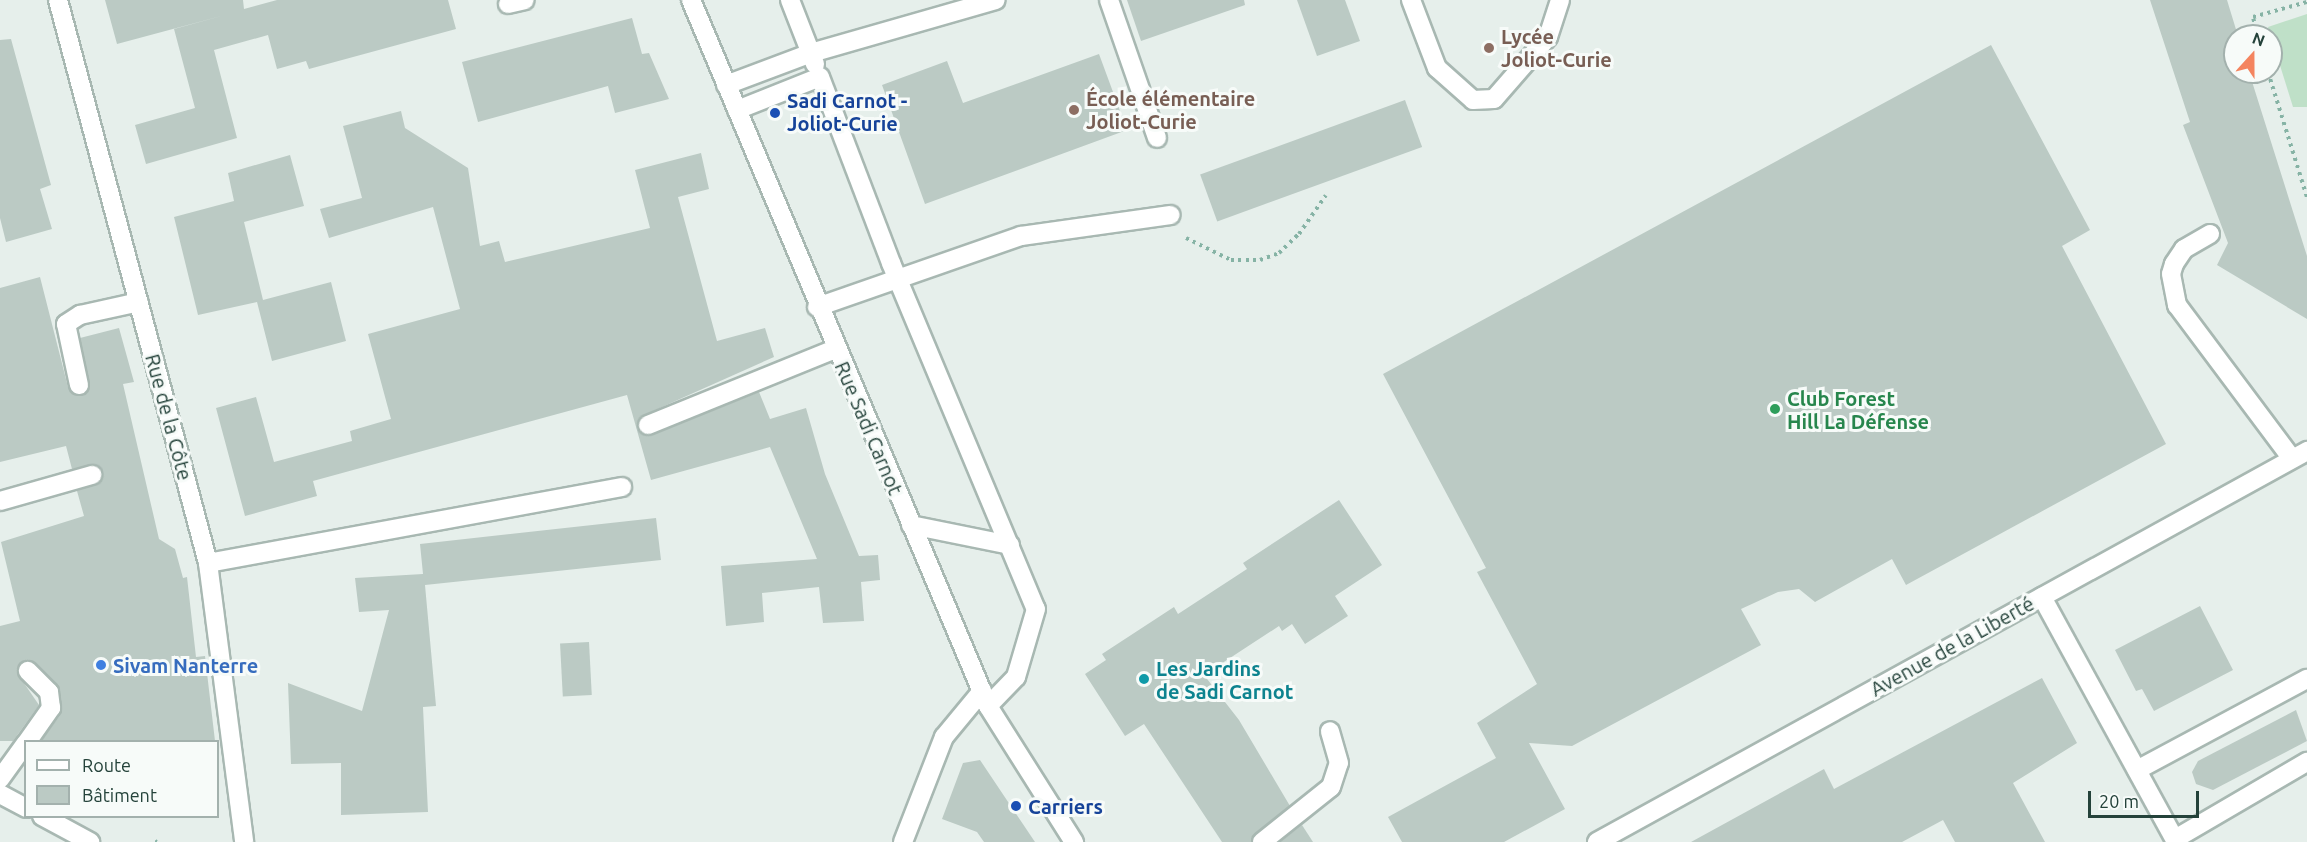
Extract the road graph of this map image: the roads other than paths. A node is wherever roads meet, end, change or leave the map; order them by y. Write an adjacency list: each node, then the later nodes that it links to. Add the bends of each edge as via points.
1 (58, 0): 16 (street, Rue de la Côte)
2 (691, 0): 10 (street, Rue Sadi Carnot)
3 (790, 0): 8 (street)
4 (996, 0): 8 (street)
5 (1109, 0): 12 (street)
6 (1411, 0): 7 (street, via 1437,68 1473,100 1494,99 1548,37)
7 (1560, 0)
8 (811, 53): 9 (street); 10 (street)
9 (820, 77): 11 (street); 15 (street)
10 (726, 85): 11 (street, Rue Sadi Carnot)
11 (736, 110): 17 (street, Rue Sadi Carnot)
12 (1158, 138)
13 (1171, 215): 15 (street, via 1021,236)
14 (2210, 234): 21 (street, via 2184,249 2174,264 2171,274 2177,305)
15 (898, 280): 17 (street); 26 (street)
16 (139, 302): 19 (street, via 80,315 66,324); 27 (street, Rue de la Côte)
17 (817, 307): 18 (street, Rue Sadi Carnot)
18 (835, 348): 20 (street); 25 (street, Rue Sadi Carnot)
19 (79, 385)
20 (648, 425)
21 (2300, 455): 28 (street, Avenue de la Liberté)
22 (92, 475): 24 (street)
23 (622, 487): 27 (street)
24 (0, 501)
25 (911, 525): 26 (street); 31 (street, Rue Sadi Carnot)
26 (1010, 545): 31 (street, via 1036,609 1035,627 1016,677)
27 (208, 563): 43 (street, Rue de la Côte)
28 (2042, 597): 36 (street); 47 (street, Avenue de la Liberté)
29 (28, 671): 33 (street, via 49,692 51,708)
30 (2307, 679): 36 (street)
31 (985, 699): 44 (street, via 944,737); 45 (street, Rue Sadi Carnot)
32 (1330, 731): 46 (street, via 1339,763 1331,788)
33 (27, 740)
34 (24, 745): 37 (street)
35 (2307, 762): 41 (street)
36 (2137, 770): 41 (street)
37 (0, 779)
38 (0, 794): 39 (street)
39 (24, 807)
40 (46, 818): 42 (street)
41 (2175, 841)
42 (90, 842)
43 (244, 842)
44 (903, 842)
45 (1074, 842)
46 (1262, 842)
47 (1597, 842)

